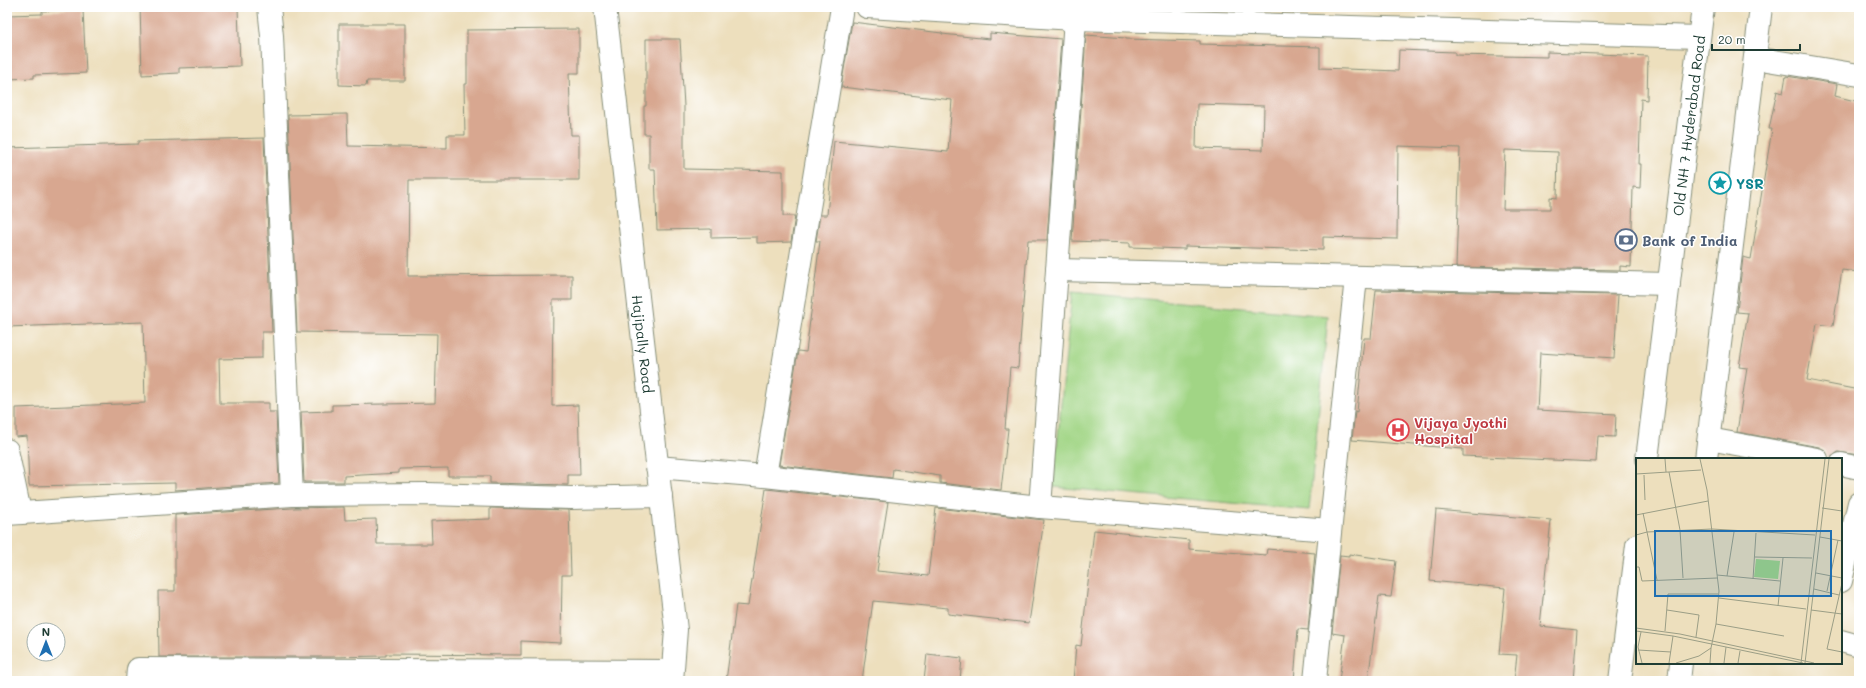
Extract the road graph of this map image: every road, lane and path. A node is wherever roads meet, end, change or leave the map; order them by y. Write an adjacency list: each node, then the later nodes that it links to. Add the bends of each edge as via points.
1 (269, 7): 22 (street)
2 (605, 7): 19 (street, Hajipally Road)
3 (842, 7): 21 (street)
4 (867, 7): 7 (street)
5 (1703, 7): 8 (street, Old NH 7 Hyderabad Road)
6 (1761, 7): 9 (street)
7 (1075, 19): 8 (street); 11 (street)
8 (1699, 37): 13 (street, Old NH 7 Hyderabad Road)
9 (1754, 58): 10 (street); 14 (street)
10 (1859, 75)
11 (1057, 270): 12 (street); 25 (street)
12 (1356, 277): 13 (street); 27 (street)
13 (1669, 284): 16 (street, Old NH 7 Hyderabad Road)
14 (1708, 449): 17 (street)
15 (7, 450): 26 (street)
16 (1647, 458)
17 (1806, 458)
18 (1842, 464): 20 (street)
19 (657, 467): 21 (street); 23 (street, Hajipally Road)
20 (1859, 468)
21 (765, 476): 25 (street)
22 (292, 495): 23 (street, via 428,494 571,498); 26 (street)
23 (661, 496): 33 (street, Hajipally Road, via 676,630)
24 (1859, 503): 29 (street)
25 (1040, 507): 27 (street)
26 (14, 513)
27 (1330, 530): 35 (street)
28 (1636, 552): 36 (street)
29 (1842, 577)
30 (1842, 641): 31 (street)
31 (1859, 646)
32 (1681, 664): 37 (street)
33 (672, 676): 34 (street, via 138,669)
34 (137, 681)
35 (1315, 681)
36 (1620, 681)
37 (1679, 681)

